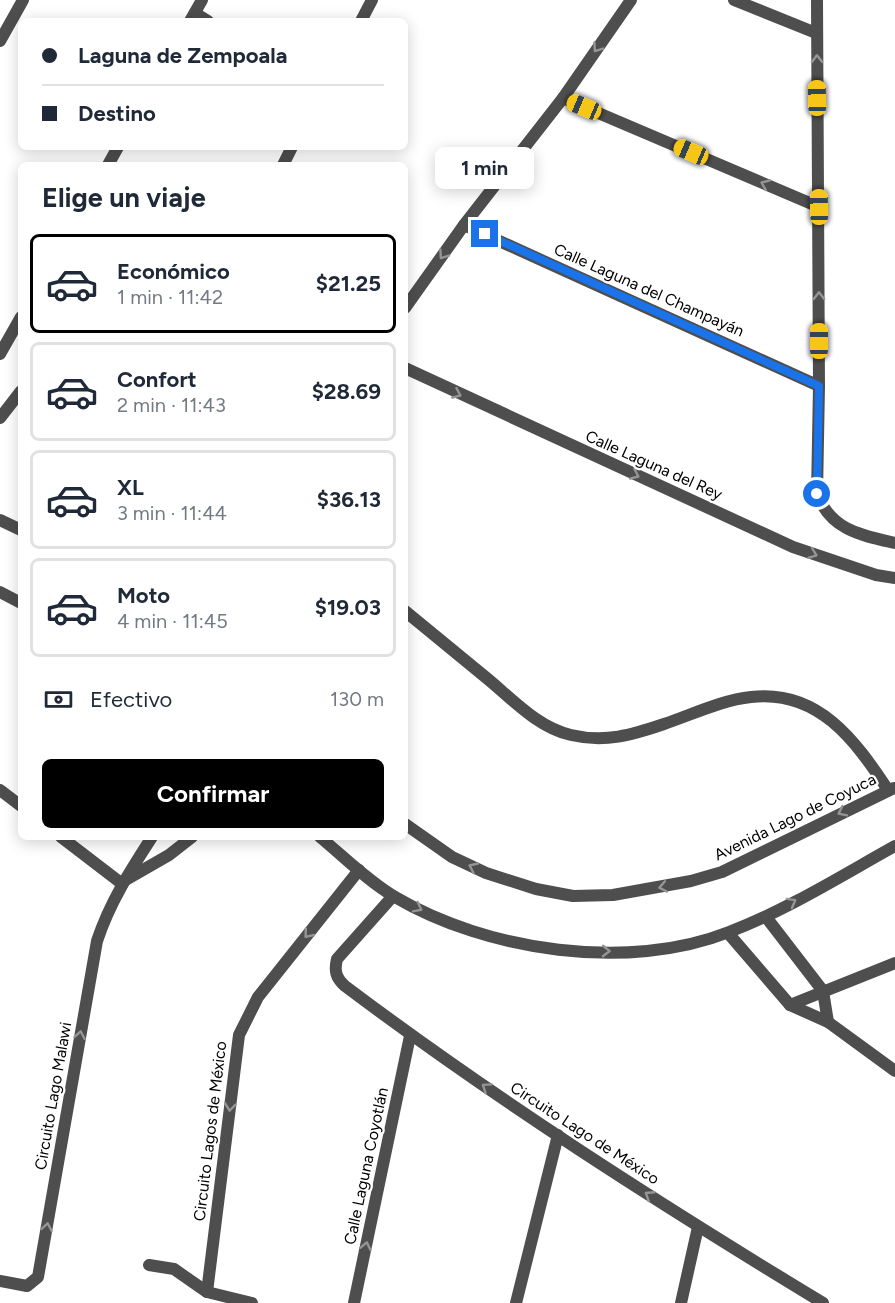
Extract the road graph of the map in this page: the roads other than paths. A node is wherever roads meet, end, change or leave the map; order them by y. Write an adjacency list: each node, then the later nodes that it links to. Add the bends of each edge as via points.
1 (23, 0): 10 (street)
2 (202, 0): 7 (street)
3 (372, 0): 8 (street)
4 (630, 0): 11 (street, one-way to 11)
5 (734, 0): 9 (street)
6 (817, 0): 9 (street)
7 (193, 17)
8 (363, 18)
9 (816, 33): 12 (street, one-way to 9)
10 (0, 41)
11 (563, 98): 12 (street, one-way to 11); 13 (street)
12 (819, 207): 18 (street, one-way to 12)
13 (464, 225): 14 (street, one-way to 14); 18 (street, Calle Laguna del Champayán)
14 (408, 304)
15 (18, 322): 16 (street)
16 (0, 354)
17 (408, 369): 24 (street, Calle Laguna del Rey, one-way to 24, via 793,546 836,563)
18 (819, 386): 23 (street, via 817,494 822,507 842,528)
19 (18, 395): 20 (street)
20 (0, 418)
21 (0, 520): 22 (street)
22 (18, 529)
23 (895, 543)
24 (895, 578)
25 (0, 592): 26 (street)
26 (18, 601)
27 (408, 613): 28 (street, via 540,722 569,735 597,740 628,736 749,697 782,699 817,709 837,724)
28 (891, 789): 31 (street, Avenida Lago de Coyuca, one-way to 31, via 722,872 613,895 573,896 486,873 452,857)
29 (0, 790): 30 (street)
30 (18, 804)
31 (408, 826)
32 (65, 840): 38 (street)
33 (150, 840): 38 (street, Circuito Lago Malawi)
34 (188, 840): 38 (street)
35 (324, 840): 37 (street)
36 (895, 846): 40 (street, one-way to 36)
37 (359, 870): 39 (street); 52 (street, Circuito Lagos de México, one-way to 52, via 258,997 239,1035)
38 (121, 883): 51 (street, Circuito Lago Malawi, one-way to 38, via 27,1286 38,1277 97,941)
39 (393, 896): 41 (street, one-way to 41, via 479,933 572,950 648,950); 46 (street, Circuito Lago de México, via 337,959 335,969 338,979)
40 (766, 917): 41 (street); 43 (street)
41 (728, 933): 44 (street)
42 (895, 963): 43 (street)
43 (823, 991): 44 (street); 45 (street)
44 (790, 1005): 45 (street)
45 (828, 1022): 47 (street)
46 (410, 1036): 48 (street, Circuito Lago de México, one-way to 46); 54 (street, Calle Laguna Coyotlán, one-way to 46)
47 (895, 1071)
48 (558, 1136): 49 (street, Circuito Lago de México, one-way to 48); 55 (street)
49 (698, 1227): 56 (street); 57 (street, Circuito Lago de México)
50 (149, 1265): 52 (street, via 174,1269)
51 (0, 1281)
52 (207, 1292): 53 (street)
53 (252, 1303)
54 (354, 1303)
55 (516, 1303)
56 (681, 1303)
57 (823, 1303)

